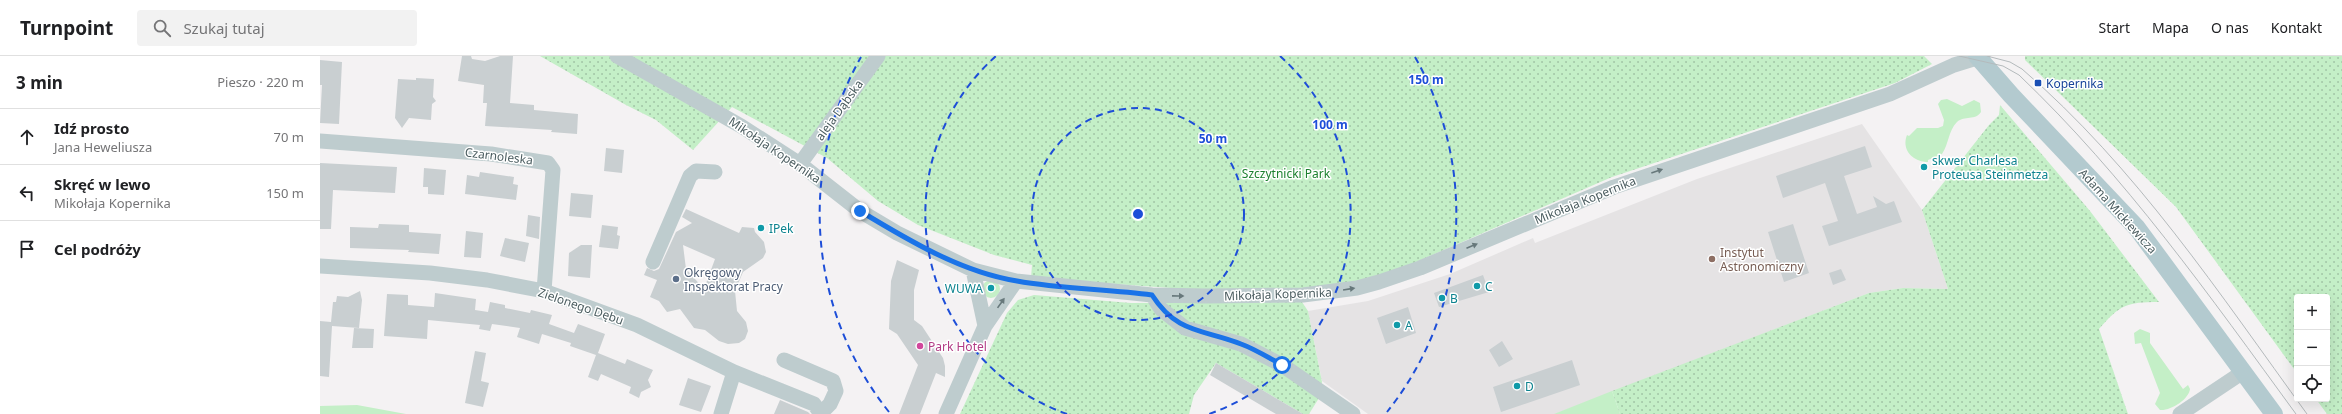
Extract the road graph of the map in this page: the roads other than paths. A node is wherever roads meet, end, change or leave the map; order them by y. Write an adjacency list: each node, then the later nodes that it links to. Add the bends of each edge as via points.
1 (617, 56): 5 (street, Mikołaja Kopernika, via 735,122)
2 (878, 56): 5 (street, aleja Dąbska)
3 (1979, 56): 12 (street, Mikołaja Kopernika, one-way to 3, via 1303,295 1357,288 1379,282 1420,268 1614,187 1890,94); 16 (main road, Adama Mickiewicza, via 2011,95 2136,228)
4 (320, 141): 11 (street, Czarnoleska, via 491,154 548,163 553,170)
5 (800, 164): 9 (street, Mikołaja Kopernika, via 860,211 897,233)
6 (715, 172): 7 (street, via 696,171 690,176)
7 (653, 262)
8 (320, 266): 11 (street, Zielonego Dębu, via 473,278)
9 (973, 270): 10 (street, Mikołaja Kopernika); 13 (street)
10 (1016, 281): 12 (street, Mikołaja Kopernika); 13 (street, one-way to 10)
11 (544, 291): 15 (street, Zielonego Dębu, via 637,325)
12 (1152, 295): 20 (street, via 1161,309 1186,328 1248,347 1282,365)
13 (985, 326): 19 (street)
14 (784, 360): 17 (street, via 833,382 836,391 830,404)
15 (734, 372): 17 (street, Zielonego Dębu, via 814,404); 18 (street)
16 (2243, 372): 21 (street); 22 (main road, Adama Mickiewicza)
17 (821, 413)
18 (721, 414)
19 (946, 414)
20 (1353, 414)
21 (2180, 414)
22 (2274, 414)

